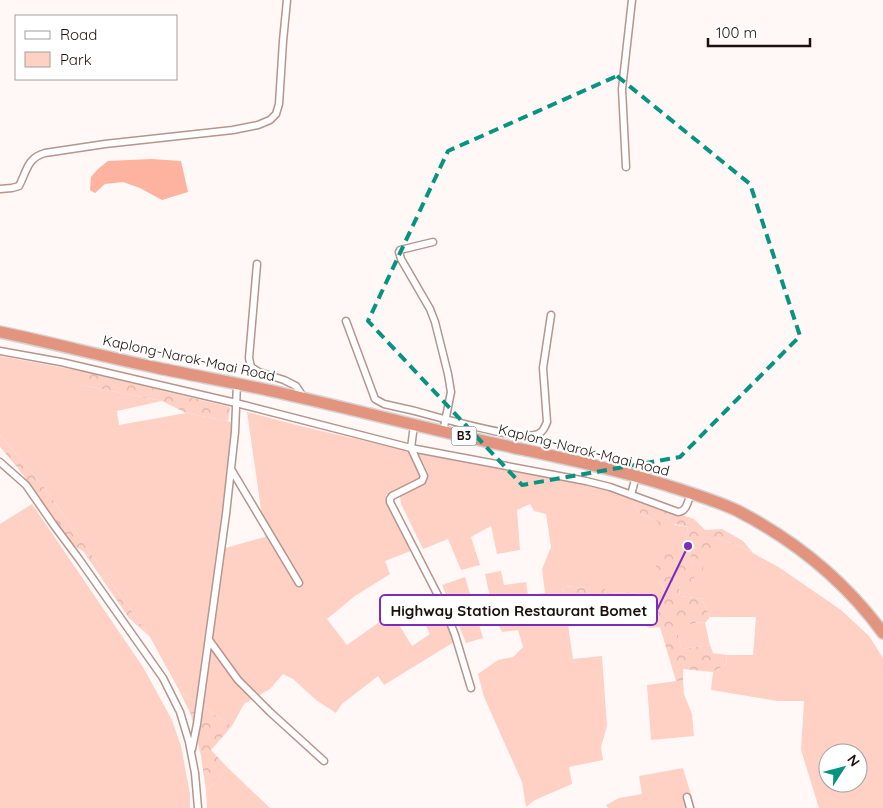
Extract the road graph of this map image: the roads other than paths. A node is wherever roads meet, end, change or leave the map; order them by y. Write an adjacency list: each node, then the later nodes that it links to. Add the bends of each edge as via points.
1 (287, 0): 4 (street, via 279,104 270,120 233,130 45,152 38,154 28,165 19,186)
2 (632, 0): 3 (street, via 622,89)
3 (626, 167)
4 (0, 189)
5 (433, 242): 16 (street, via 400,250 399,254 435,322 450,392)
6 (257, 264): 14 (street, via 249,358 251,367 296,386)
7 (552, 316): 16 (street, via 543,368 547,422 540,434 514,434)
8 (346, 321): 16 (street, via 375,399)
9 (0, 332): 10 (highway, Kaplong-Narok-Maai Road / B3)
10 (66, 346): 12 (street); 13 (highway, Kaplong-Narok-Maai Road / B3)
11 (0, 350): 12 (street)
12 (61, 362): 15 (street)
13 (237, 383): 14 (highway, Kaplong-Narok-Maai Road / B3); 15 (street)
14 (305, 399): 17 (highway, Kaplong-Narok-Maai Road / B3)
15 (236, 403): 19 (street); 21 (street)
16 (445, 419): 18 (street)
17 (414, 425): 18 (highway, Kaplong-Narok-Maai Road / B3); 19 (street)
18 (443, 432): 22 (highway, Kaplong-Narok-Maai Road / B3)
19 (411, 448): 24 (street, via 568,477); 28 (street, via 424,476 422,482 392,496 390,502 444,607)
20 (0, 462): 29 (street, via 26,485 163,678 180,712)
21 (231, 469): 25 (street); 27 (street)
22 (636, 476): 23 (highway, Kaplong-Narok-Maai Road / B3); 24 (street)
23 (691, 493): 24 (street, via 682,512); 26 (highway, Kaplong-Narok-Maai Road / B3, via 736,511 810,557 849,592)
24 (631, 495)
25 (300, 583)
26 (883, 633)
27 (209, 640): 29 (street); 30 (street, via 238,680)
28 (471, 688)
29 (191, 752): 32 (street)
30 (324, 760)
31 (687, 797): 33 (street)
32 (198, 808)
33 (690, 808)

